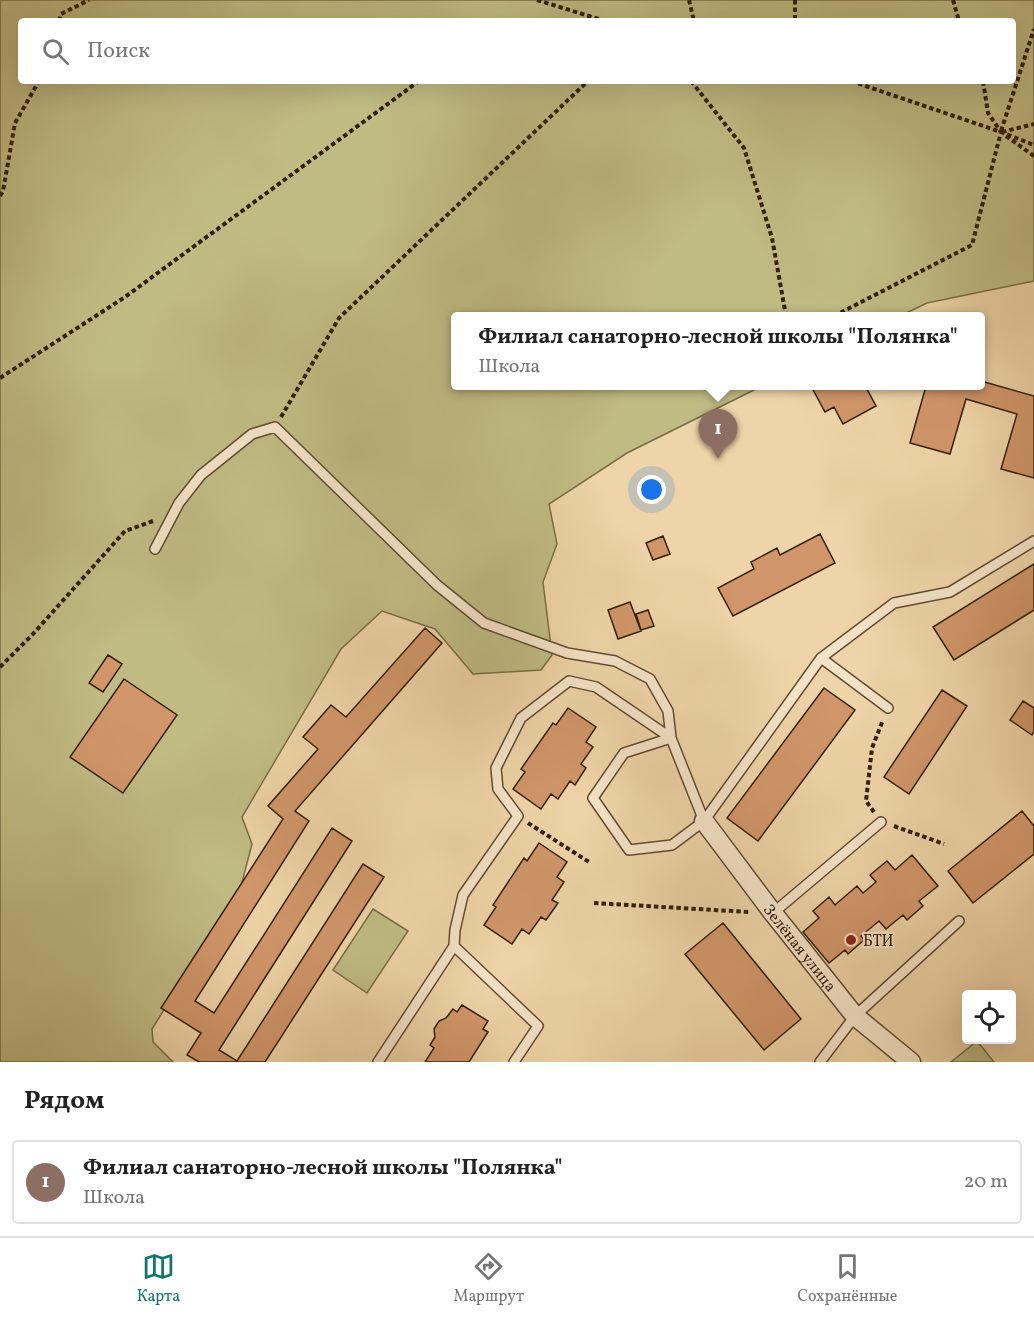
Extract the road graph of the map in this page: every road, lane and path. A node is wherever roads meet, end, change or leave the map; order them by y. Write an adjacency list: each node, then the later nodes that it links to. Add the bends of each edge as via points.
1 (89, 0): 6 (path)
2 (537, 0): 7 (path)
3 (689, 0): 8 (path)
4 (795, 0): 9 (path)
5 (953, 0): 10 (path)
6 (60, 18)
7 (595, 18)
8 (693, 18)
9 (795, 18)
10 (958, 18)
11 (1034, 29): 19 (path)
12 (37, 84): 22 (path, via 15,123)
13 (415, 84): 25 (path, via 125,297)
14 (585, 84): 26 (path, via 339,318)
15 (693, 84): 23 (path, via 744,148 771,238)
16 (860, 84): 19 (path)
17 (983, 84): 19 (path, via 988,113)
18 (1034, 124): 19 (path)
19 (1001, 132): 20 (path); 21 (path); 24 (path, via 972,245)
20 (1034, 145)
21 (1034, 156)
22 (0, 196)
23 (785, 312)
24 (842, 312)
25 (0, 378)
26 (275, 427): 27 (lane, via 252,434 201,475); 33 (lane, via 437,585 484,623 567,653 615,660 650,679 668,711)
27 (179, 503): 29 (lane); 31 (path, via 154,520 125,531)
28 (1034, 541): 30 (lane, via 950,592 894,603)
29 (155, 549)
30 (821, 658): 32 (lane); 35 (lane)
31 (0, 667)
32 (888, 708): 36 (path, via 872,748 866,801)
33 (671, 738): 34 (lane, via 596,687 569,681 521,718 496,768 498,789); 35 (lane); 35 (lane, via 624,753 593,798 629,850 672,845)
34 (518, 816): 38 (path); 42 (lane, via 463,895)
35 (704, 821): 40 (street, Зелёная улица)
36 (881, 822): 37 (path); 40 (lane)
37 (944, 844)
38 (589, 862)
39 (594, 903): 40 (path)
40 (773, 913): 43 (street, Зелёная улица)
41 (959, 921): 43 (lane)
42 (454, 946): 44 (lane); 45 (lane, via 538,1026)
43 (855, 1016): 46 (lane); 47 (street, Зелёная улица)
44 (378, 1062)
45 (514, 1062)
46 (820, 1062)
47 (911, 1062)

